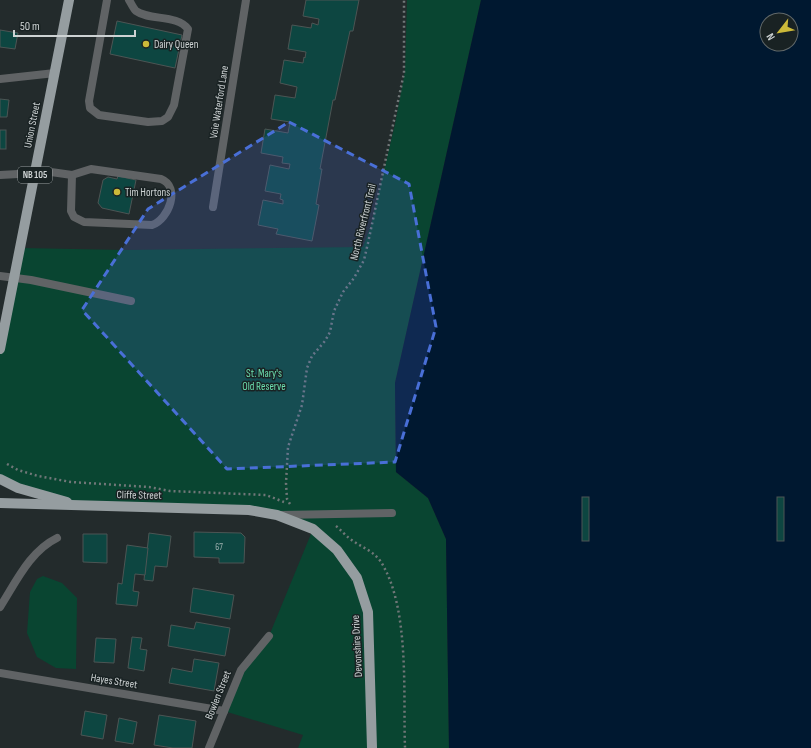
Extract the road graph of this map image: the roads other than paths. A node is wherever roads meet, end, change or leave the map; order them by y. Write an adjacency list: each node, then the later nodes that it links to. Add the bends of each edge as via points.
1 (69, 0): 5 (main road, Union Street / NB 105)
2 (107, 0): 3 (street, via 89,101 90,108 99,115 156,123 168,117 174,105 188,29 182,23 142,14 135,10)
3 (129, 0)
4 (246, 0): 10 (street, Voie Waterford Lane)
5 (55, 73): 6 (street); 7 (main road, Union Street / NB 105)
6 (0, 79)
7 (36, 173): 8 (street); 9 (street); 12 (main road, Union Street / NB 105)
8 (0, 175)
9 (72, 175): 9 (street, via 71,211 74,217 84,222 152,225 161,220 167,211 171,190 166,181 161,179 91,169)
10 (213, 207)
11 (0, 276): 12 (street)
12 (15, 278): 13 (street); 14 (main road, Union Street / NB 105)
13 (131, 301)
14 (0, 349)
15 (0, 479): 17 (main road, via 18,488)
16 (0, 503): 17 (main road, Cliffe Street)
17 (84, 506): 19 (main road, Cliffe Street, via 249,510)
18 (392, 513): 19 (street)
19 (277, 514): 26 (main road, Devonshire Drive, via 313,529 337,550 357,578 368,612)
20 (57, 538): 21 (street, via 48,542 33,556)
21 (0, 607)
22 (269, 636): 24 (street, Bowlen Street, via 241,670)
23 (0, 673): 24 (street, Hayes Street)
24 (224, 710): 25 (street, Bowlen Street)
25 (209, 748)
26 (372, 748)

